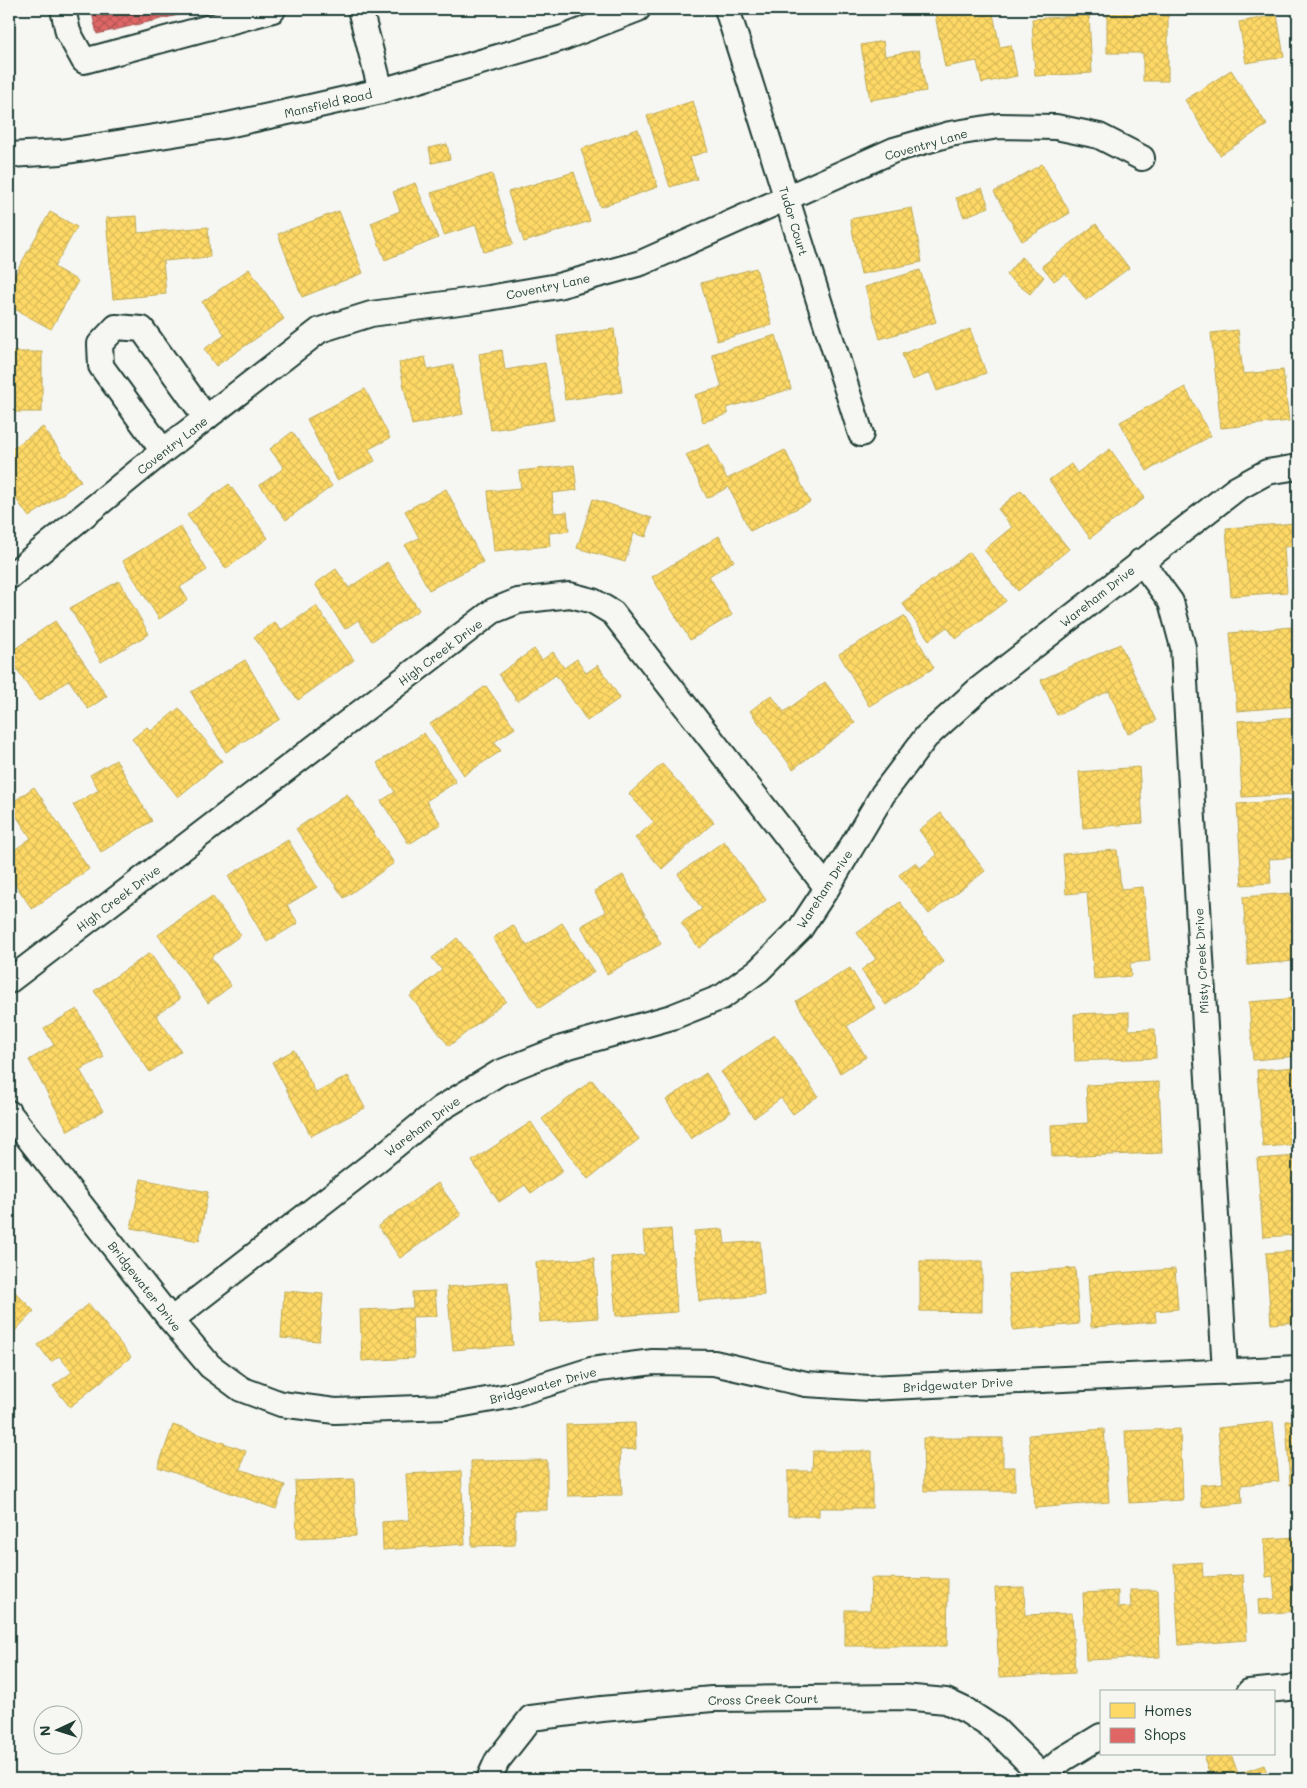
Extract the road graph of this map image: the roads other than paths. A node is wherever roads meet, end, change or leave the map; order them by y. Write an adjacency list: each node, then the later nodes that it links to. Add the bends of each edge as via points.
1 (63, 9): 2 (street, via 68,32 84,60)
2 (273, 9)
3 (360, 9): 6 (street)
4 (638, 9): 6 (street, Mansfield Road, via 563,38)
5 (727, 9): 9 (street, Tudor Court)
6 (381, 91): 7 (street, Mansfield Road, via 223,126 61,152)
7 (9, 155)
8 (1142, 158): 9 (street, Coventry Lane, via 1099,136 1056,127 999,126 950,134 894,150)
9 (787, 197): 10 (street, Coventry Lane, via 641,263 558,286 371,314 320,330); 11 (street, Tudor Court)
10 (206, 418): 12 (street, Coventry Lane); 12 (street, via 142,329 116,327 100,344 101,366)
11 (861, 434)
12 (163, 451): 15 (street, Coventry Lane)
13 (1298, 467): 14 (street, Wareham Drive, via 1267,472 1236,489)
14 (1141, 562): 16 (street, Wareham Drive, via 979,689 926,737 882,794); 21 (street, Misty Creek Drive, via 1171,602 1183,647)
15 (9, 577)
16 (827, 888): 17 (street, High Creek Drive, via 614,612 593,601 570,595 518,601 493,611); 19 (street, Wareham Drive, via 800,928 759,970 722,998 672,1017 562,1048 500,1073 440,1109)
17 (9, 981)
18 (9, 1113): 19 (street, Bridgewater Drive)
19 (171, 1320): 21 (street, Bridgewater Drive, via 210,1366 241,1389 281,1404 335,1411 447,1407 508,1396 591,1370 654,1362 714,1364 806,1384 869,1388)
20 (1298, 1368): 21 (street, Bridgewater Drive)
21 (1225, 1372)
22 (1298, 1687): 23 (street)
23 (1269, 1690)
24 (1100, 1737): 25 (street, via 1063,1759)
25 (1042, 1778): 26 (street, Cross Creek Court, via 996,1730 967,1711 946,1701 903,1697 712,1699 531,1718 497,1761)
26 (489, 1779)

